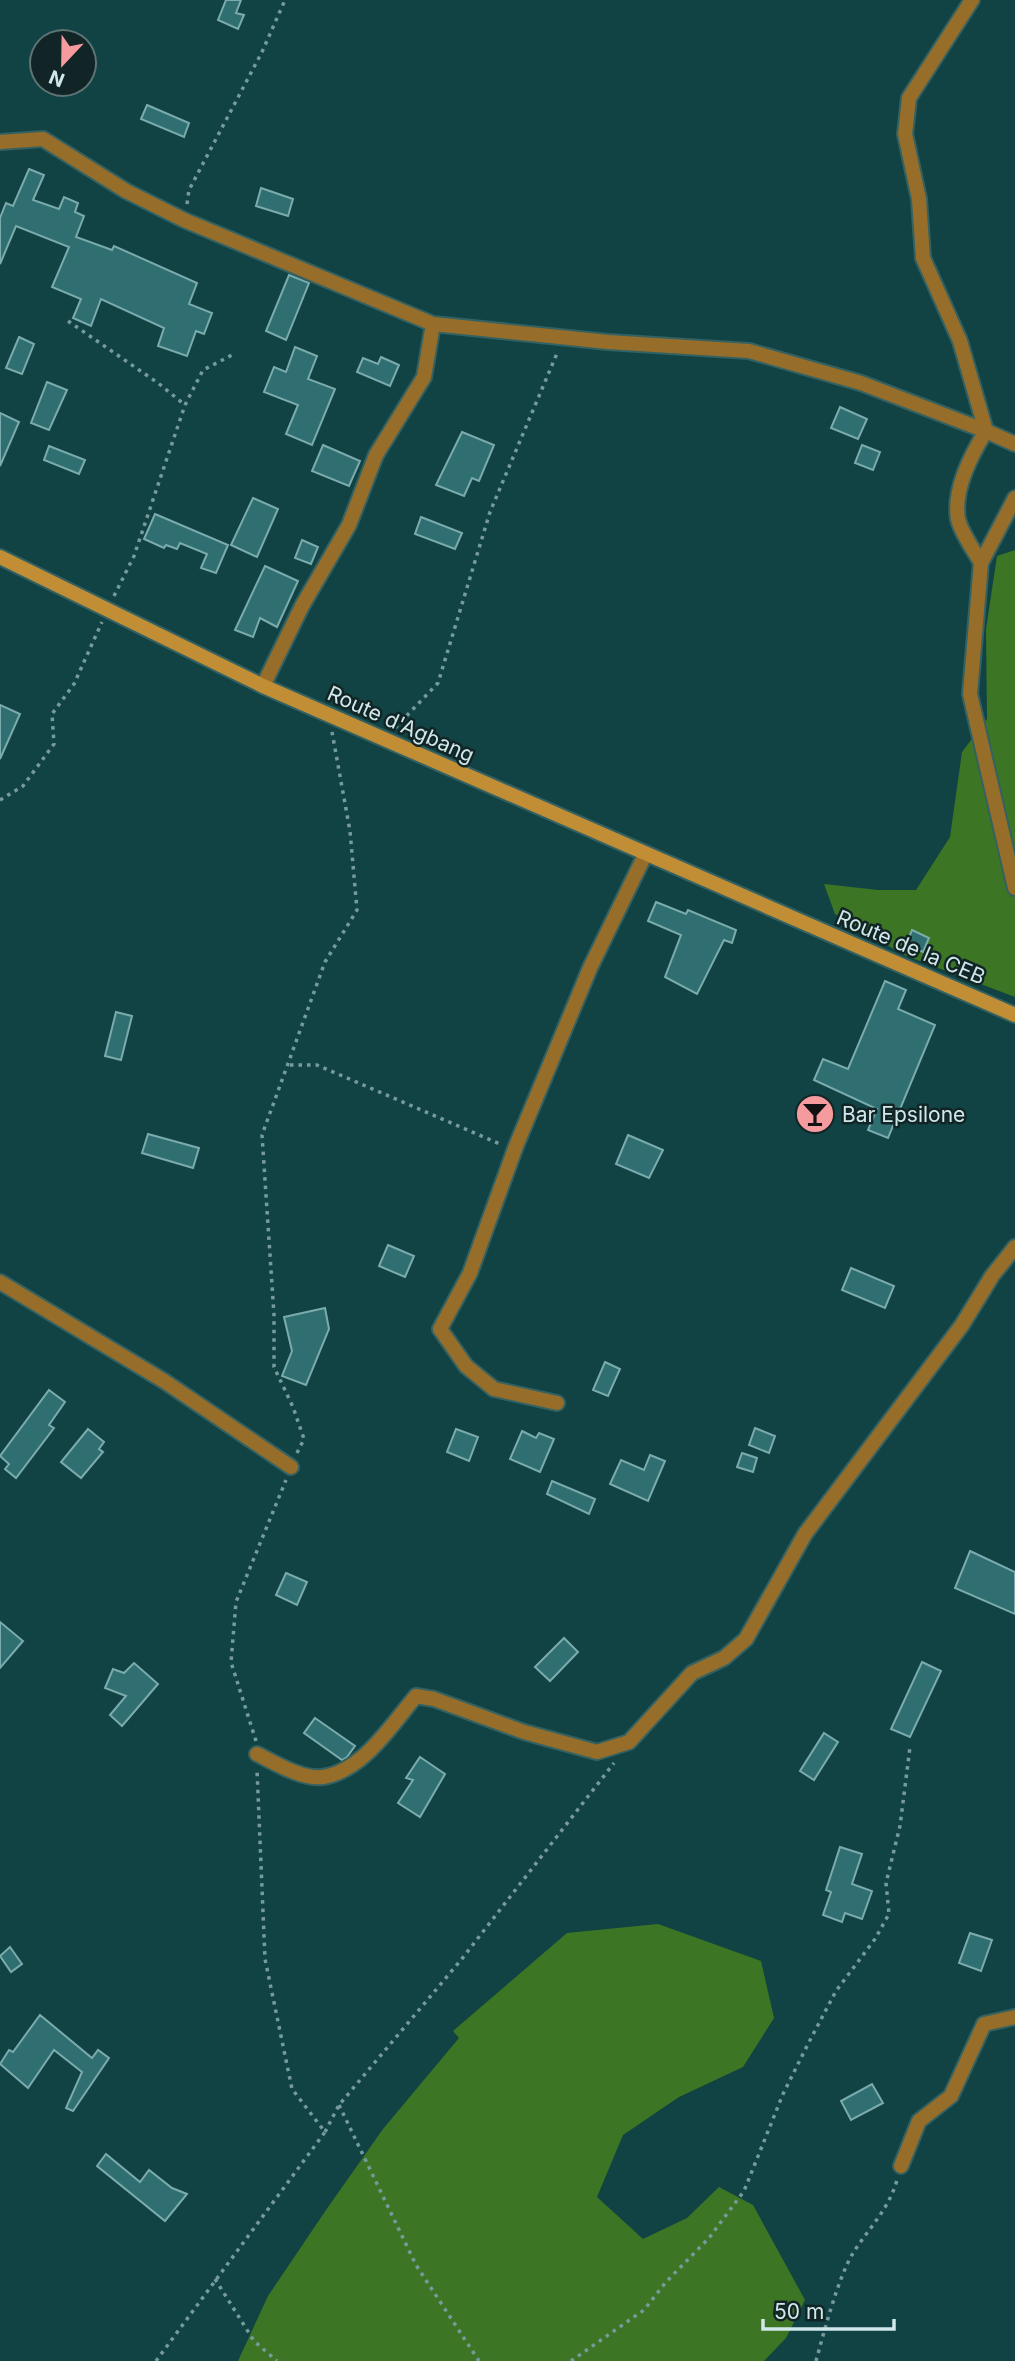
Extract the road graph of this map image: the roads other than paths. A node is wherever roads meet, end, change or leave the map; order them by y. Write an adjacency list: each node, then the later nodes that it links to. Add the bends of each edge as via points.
1 (972, 0): 4 (street, via 909,98 905,134 919,199 923,258 960,341)
2 (0, 142): 3 (street, via 43,139 126,191 184,220)
3 (433, 324): 4 (street, via 749,351 861,383); 9 (street, via 424,377 376,455 349,525)
4 (986, 431): 5 (street); 8 (street, via 974,449 960,491 958,520)
5 (1015, 444)
6 (1015, 498): 8 (street)
7 (0, 557): 9 (main road, Route d'Agbang)
8 (981, 563): 11 (street, via 970,694)
9 (263, 686): 10 (main road, Route d'Agbang)
10 (645, 855): 12 (main road, Route d'Agbang); 16 (street, via 590,968 516,1146 470,1273 440,1329 466,1366 494,1389)
11 (1015, 888)
12 (790, 917): 13 (main road, Route de la CEB)
13 (1015, 1014)
14 (1015, 1247): 18 (street, via 805,1534 746,1639 724,1658 692,1674 629,1742 597,1752 416,1696 376,1744 347,1768 322,1778)
15 (0, 1282): 17 (street, via 164,1381)
16 (557, 1403)
17 (291, 1467)
18 (257, 1754)
19 (1015, 2017): 20 (street, via 984,2024 951,2096 919,2121)
20 (901, 2166)

